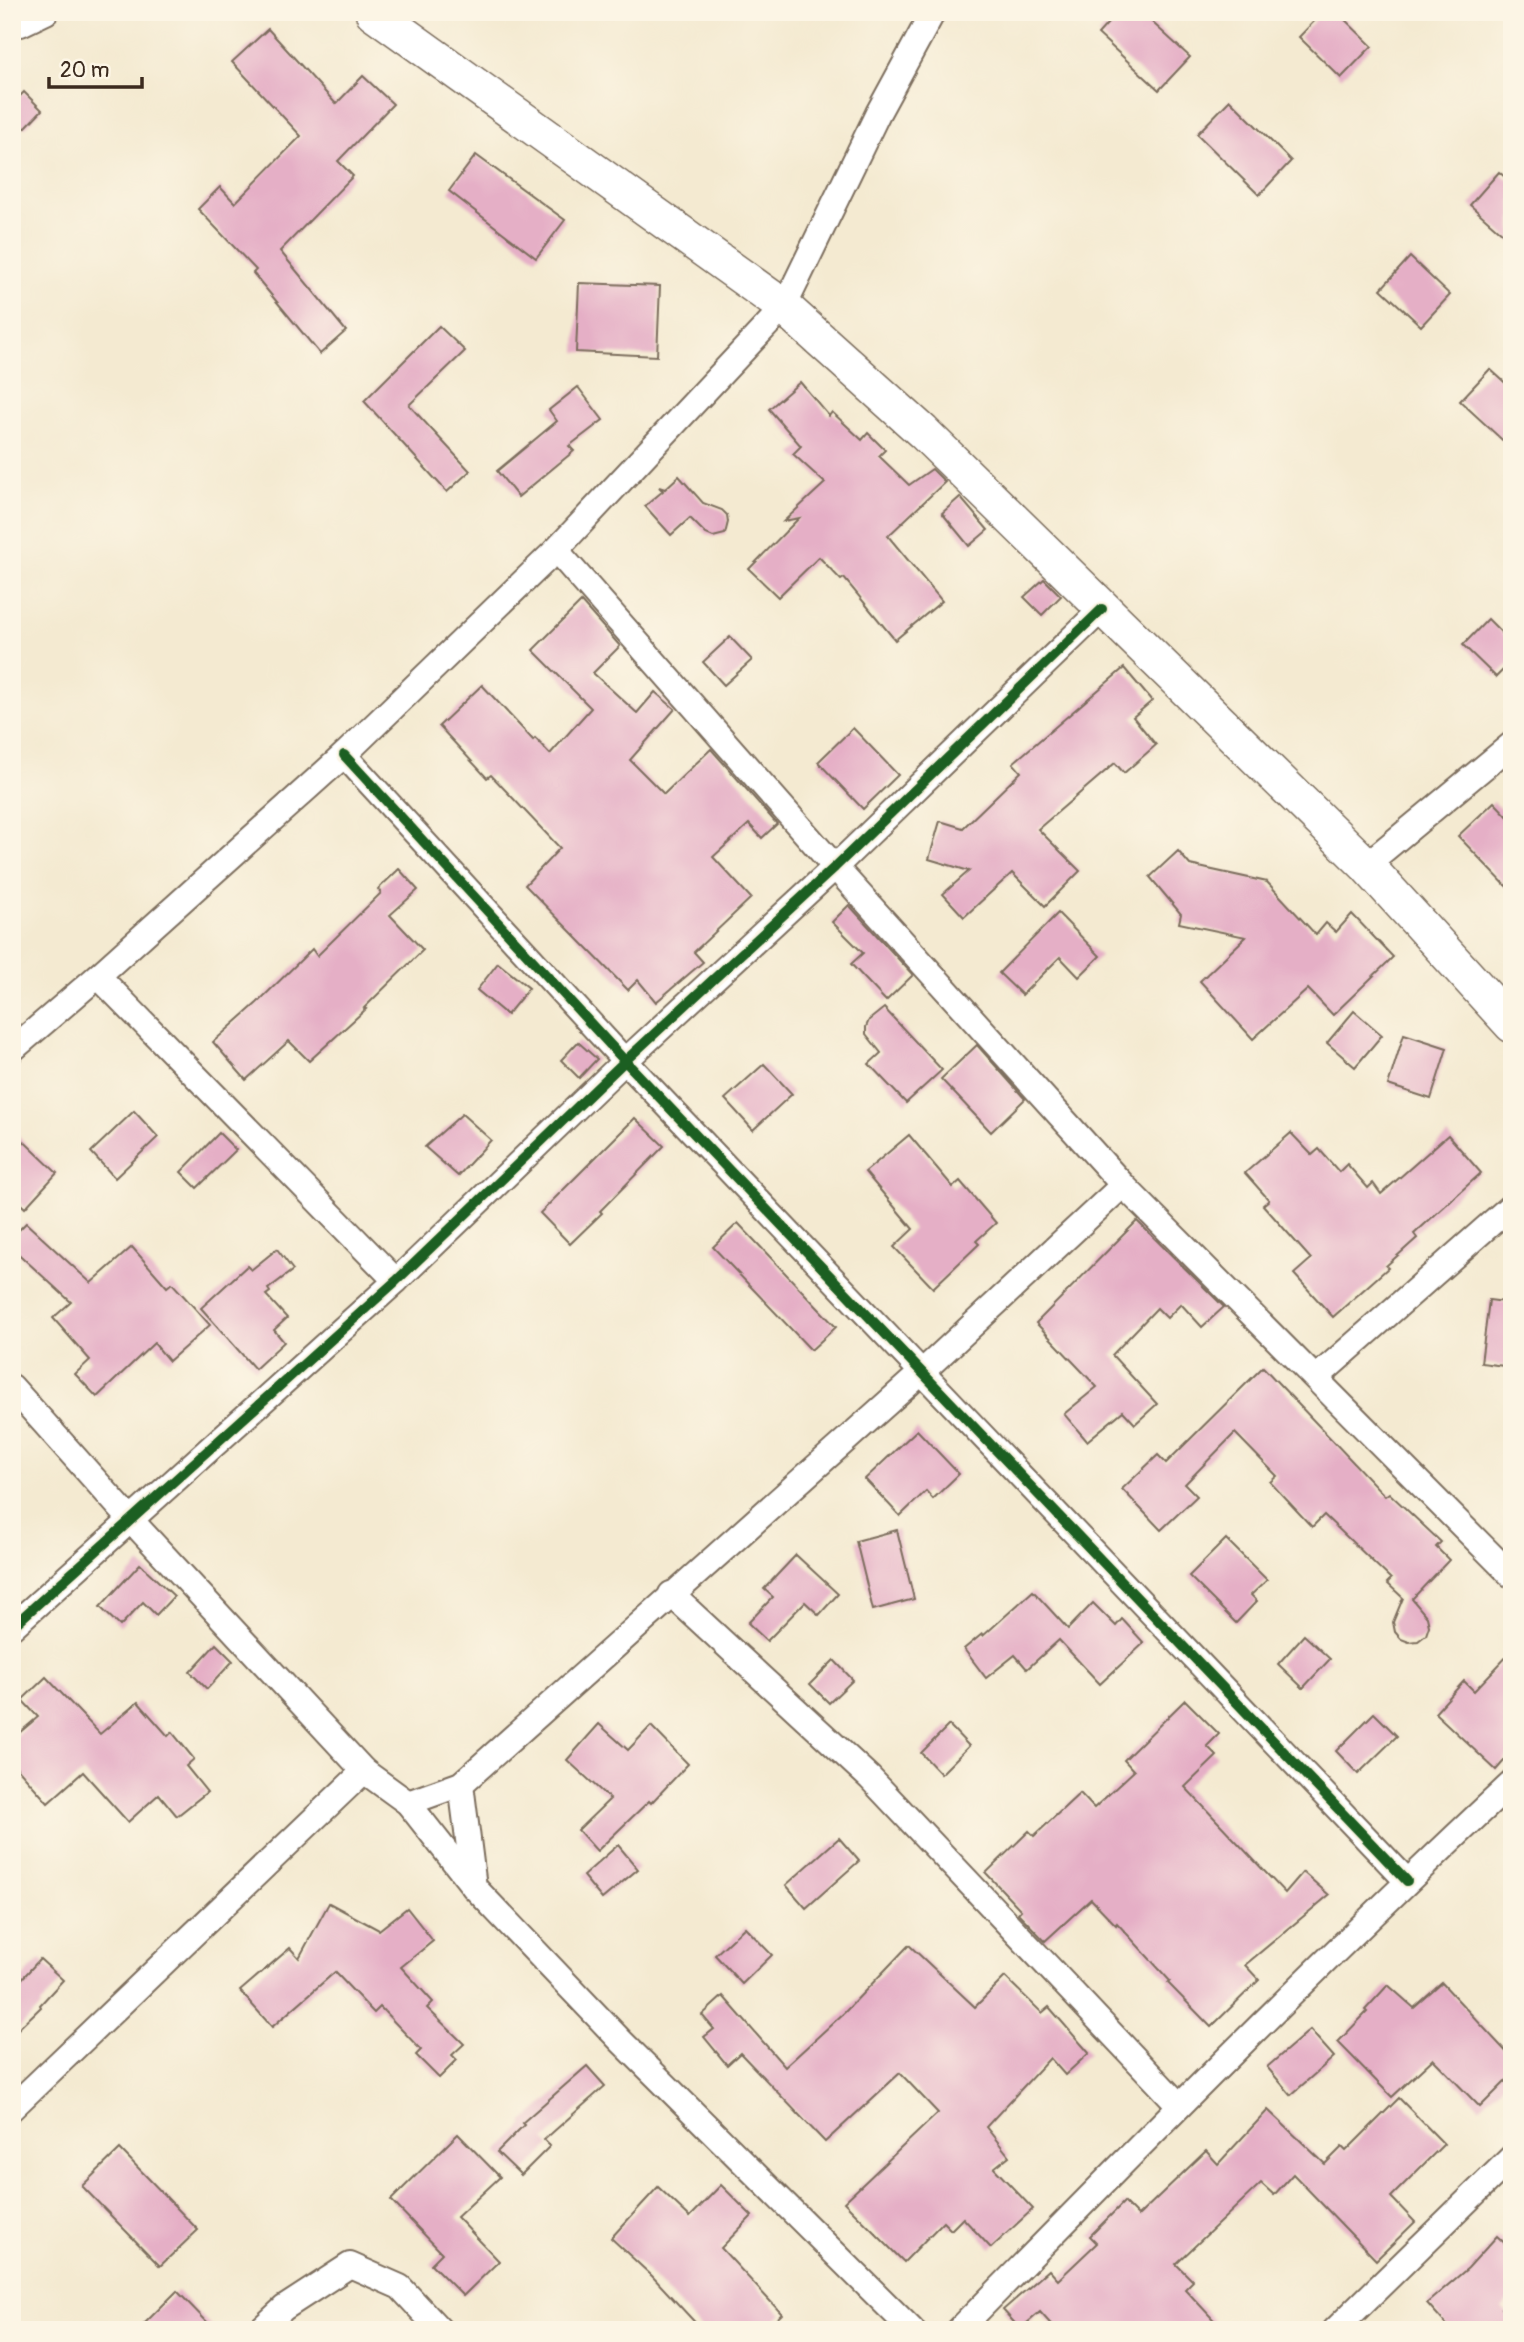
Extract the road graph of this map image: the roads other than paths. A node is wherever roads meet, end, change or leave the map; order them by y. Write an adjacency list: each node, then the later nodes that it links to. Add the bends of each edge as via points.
1 (47, 12): 4 (street, via 21,24)
2 (373, 12): 5 (main road)
3 (933, 12): 5 (street, via 877,113)
4 (12, 22)
5 (784, 307): 6 (street); 7 (main road, via 923,432)
6 (556, 550): 9 (street); 11 (street)
7 (1102, 609): 10 (main road); 11 (street)
8 (1512, 744): 10 (street)
9 (344, 755): 12 (street); 15 (street)
10 (1366, 865): 13 (main road)
11 (835, 867): 15 (street); 16 (street)
12 (98, 976): 14 (street); 18 (street)
13 (1512, 1025)
14 (12, 1050)
15 (625, 1061): 18 (street); 19 (street)
16 (1123, 1185): 19 (street); 20 (street)
17 (1512, 1205): 20 (street)
18 (396, 1281): 22 (street)
19 (921, 1373): 24 (street); 30 (street)
20 (1317, 1378): 23 (street)
21 (12, 1387): 22 (street)
22 (130, 1519): 25 (street); 26 (street)
23 (1512, 1576)
24 (671, 1594): 28 (street); 32 (street, via 870,1778)
25 (12, 1627)
26 (364, 1771): 29 (street); 33 (street)
27 (1512, 1783): 30 (street)
28 (461, 1784): 29 (street); 31 (street)
29 (408, 1803): 31 (street)
30 (1407, 1881): 32 (street)
31 (474, 1886): 37 (street, via 621,2041)
32 (1179, 2105): 38 (street)
33 (12, 2108)
34 (1512, 2157): 39 (street)
35 (260, 2330): 36 (street, via 284,2308 350,2265 400,2287)
36 (440, 2330)
37 (912, 2330)
38 (959, 2330)
39 (1335, 2330)

